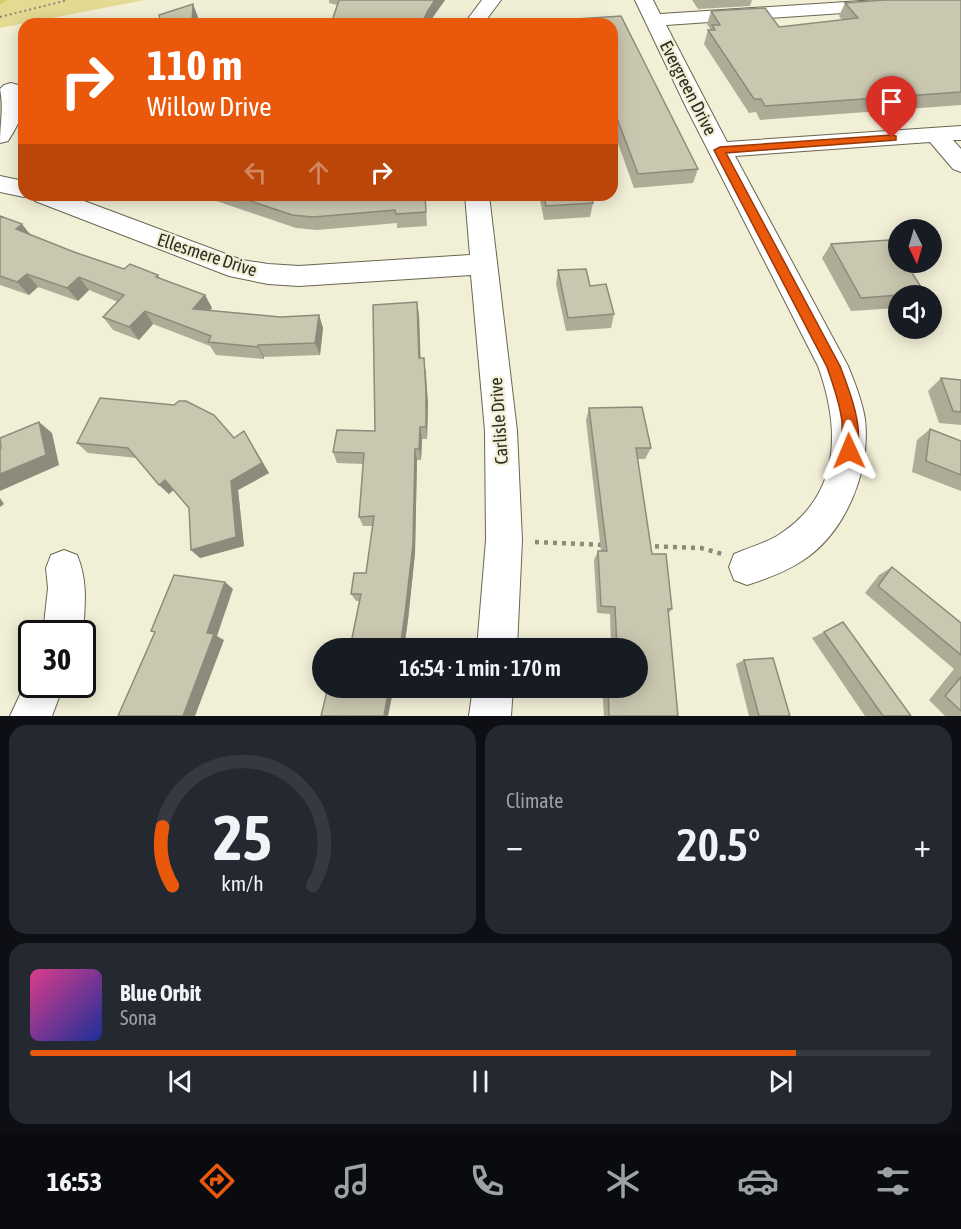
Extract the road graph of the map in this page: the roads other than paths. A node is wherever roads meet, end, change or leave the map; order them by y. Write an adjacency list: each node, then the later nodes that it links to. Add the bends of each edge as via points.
1 (492, 0): 4 (street)
2 (961, 0): 3 (street)
3 (649, 10): 9 (street, Evergreen Drive)
4 (478, 18)
5 (11, 88): 8 (street, via 15,108)
6 (961, 133): 7 (street)
7 (936, 135): 9 (street); 10 (street)
8 (0, 136)
9 (720, 150): 16 (street, Evergreen Drive, via 833,366 849,422 843,480 829,509 809,534 783,555)
10 (961, 164)
11 (0, 184): 12 (street)
12 (18, 188)
13 (59, 201): 15 (street, Ellesmere Drive, via 213,261 268,274 299,276)
14 (478, 201): 15 (street, Carlisle Drive)
15 (484, 264): 19 (street, Carlisle Drive, via 501,431 504,540)
16 (747, 567)
17 (64, 568): 18 (street)
18 (65, 620)
19 (498, 638)
20 (38, 698): 22 (street)
21 (492, 698): 23 (street)
22 (31, 716)
23 (490, 716)

